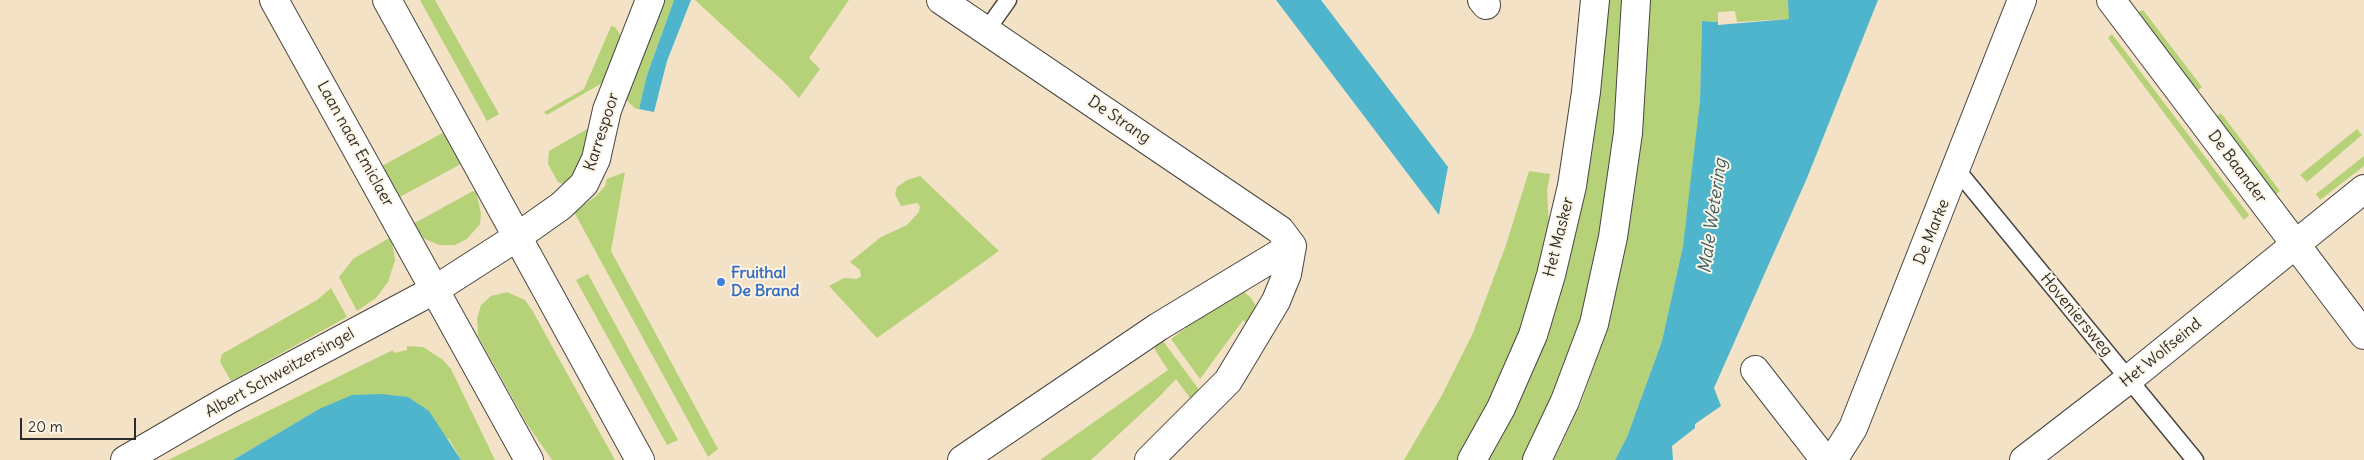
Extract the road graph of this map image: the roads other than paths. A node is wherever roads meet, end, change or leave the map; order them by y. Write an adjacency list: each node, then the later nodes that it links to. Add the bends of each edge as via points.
1 (274, 0): 16 (street, Laan naar Emiclaer)
2 (387, 0): 13 (street)
3 (650, 0): 13 (street, Karrespoor, via 606,110 596,159 584,184 561,206)
4 (941, 0): 10 (street, De Strang)
5 (1008, 0): 10 (lane)
6 (1594, 0): 25 (street, Het Masker, via 1575,168 1551,274 1529,344 1501,408)
7 (1636, 0): 26 (street, via 1628,134 1613,237 1594,324 1565,401)
8 (2022, 0): 11 (street, De Marke)
9 (2111, 0): 14 (street, De Baander)
10 (986, 30): 15 (street, De Strang, via 1280,230)
11 (1957, 170): 19 (lane, Hoveniersweg); 28 (street, De Marke, via 1853,428)
12 (2364, 188): 14 (street, Het Wolfseind)
13 (517, 237): 16 (street); 22 (street)
14 (2296, 245): 17 (street, De Baander); 19 (street, Het Wolfseind)
15 (1292, 246): 23 (street, via 1158,327); 24 (street, via 1287,274 1276,301 1228,381)
16 (436, 289): 20 (street, Albert Schweitzersingel, via 228,400); 21 (street, Laan naar Emiclaer)
17 (2364, 335)
18 (1755, 370): 27 (street)
19 (2129, 379): 29 (street, Het Wolfseind); 30 (lane, Hoveniersweg)
20 (125, 460)
21 (529, 460)
22 (640, 460)
23 (962, 460)
24 (1149, 460)
25 (1472, 460)
26 (1537, 460)
27 (1825, 460)
28 (1833, 460)
29 (2024, 460)
30 (2195, 460)

